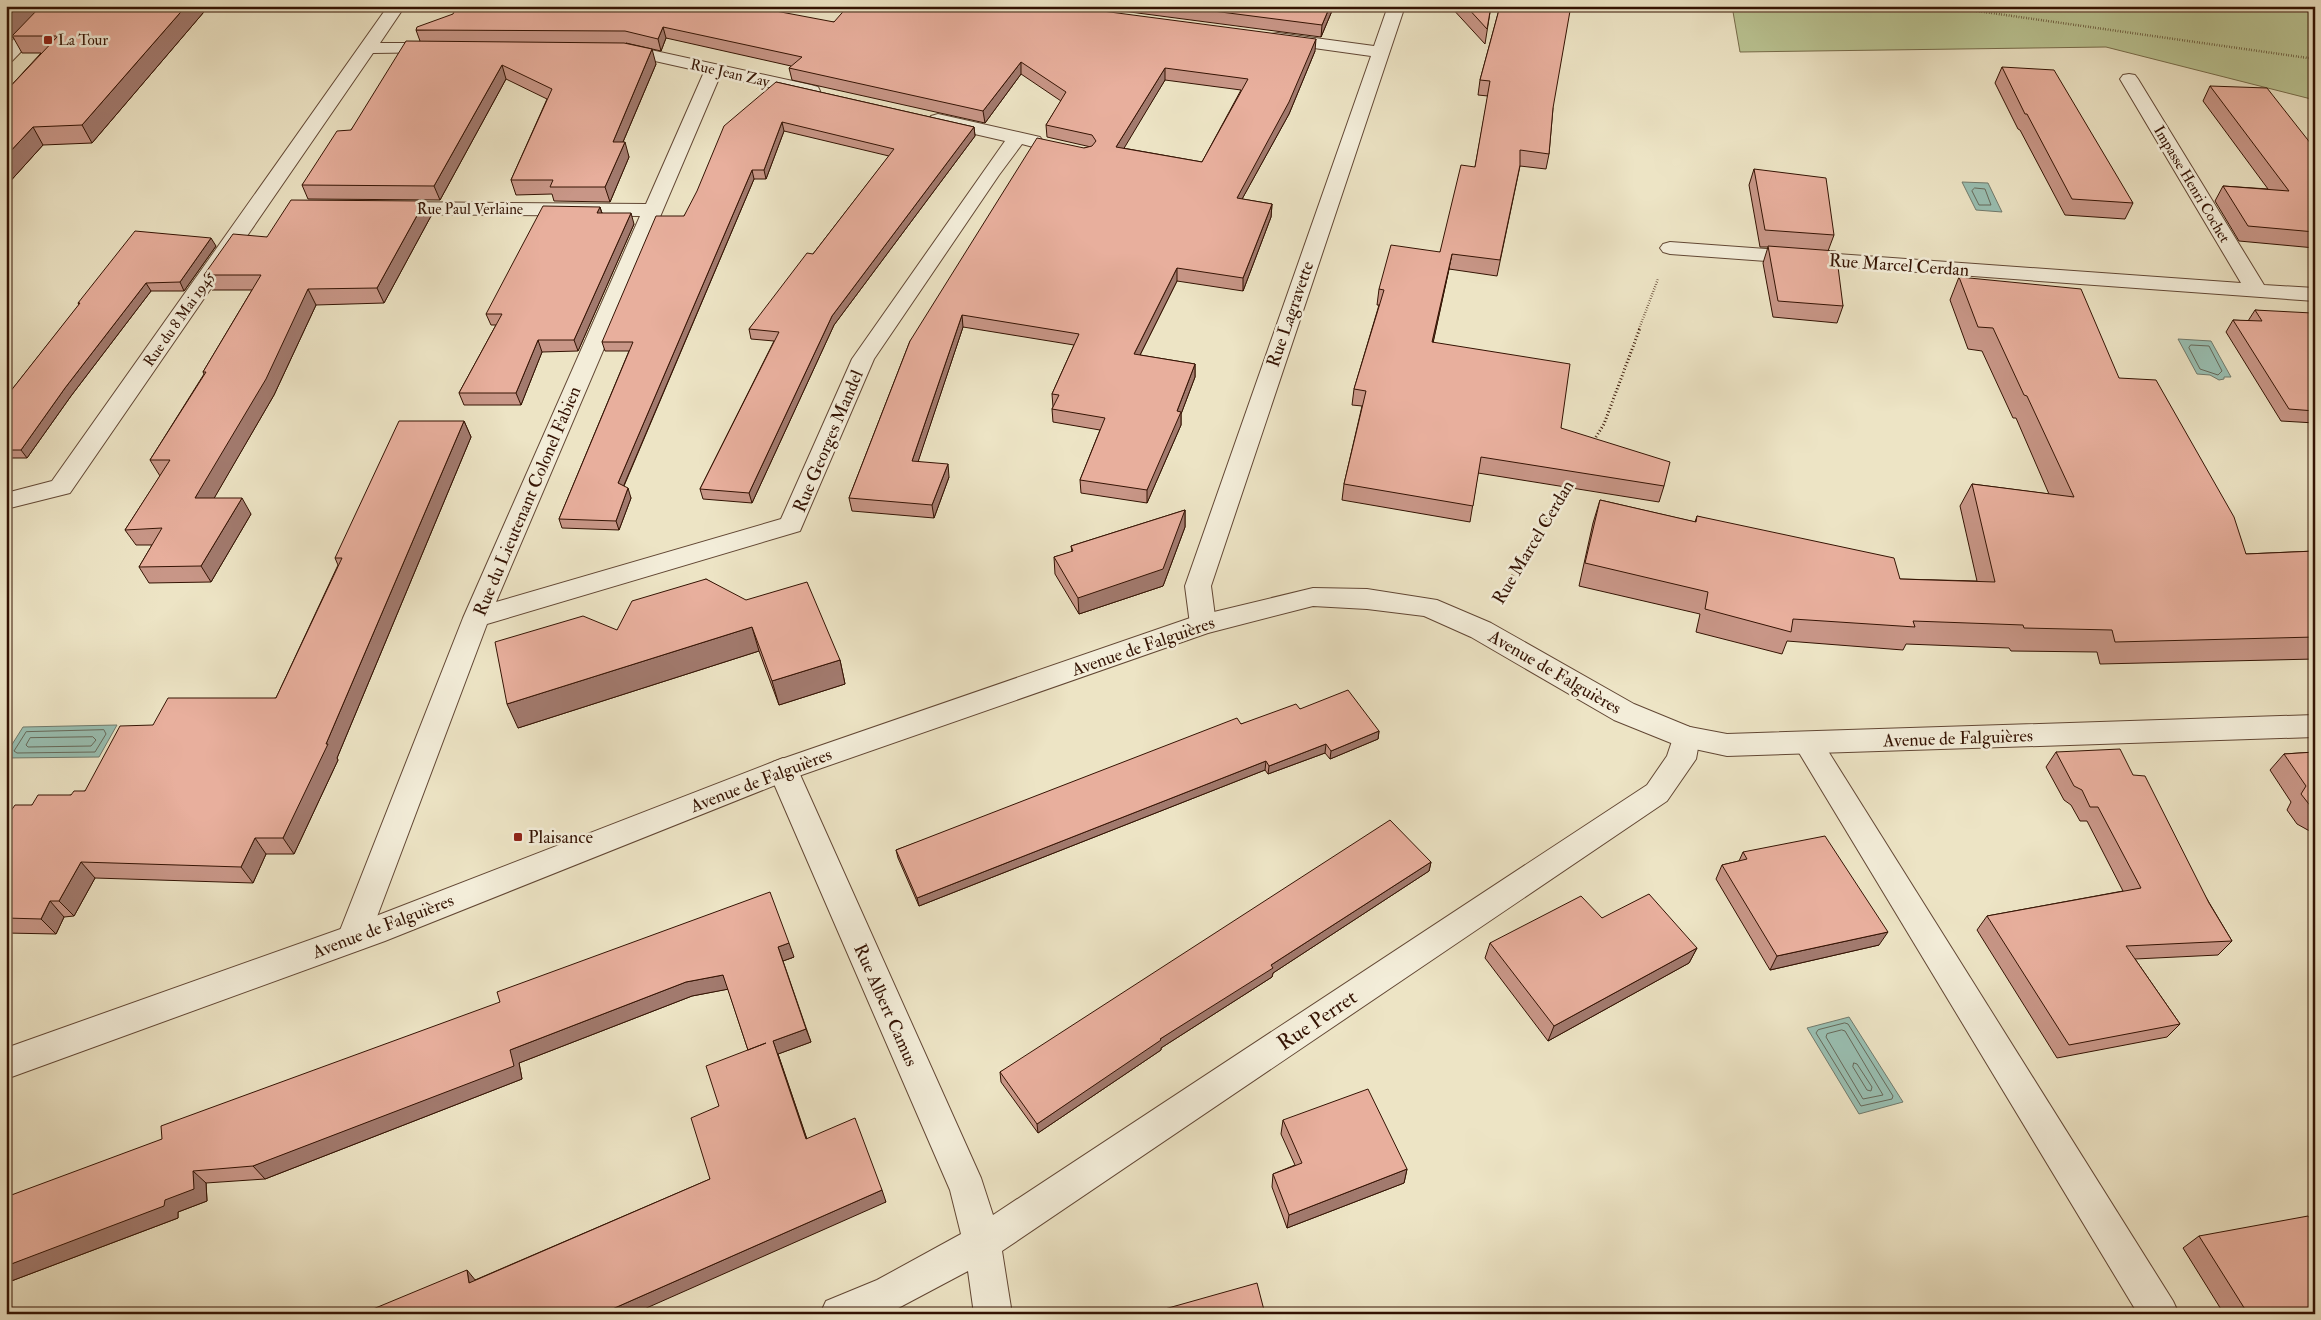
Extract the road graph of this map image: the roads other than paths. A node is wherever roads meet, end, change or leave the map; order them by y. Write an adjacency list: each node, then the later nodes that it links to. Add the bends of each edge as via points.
1 (57, 6): 9 (street)
2 (397, 6): 5 (street, Rue du 8 Mai 1945)
3 (1397, 6): 8 (street, Rue Lagravette)
4 (1262, 36): 8 (street)
5 (368, 48): 6 (street); 21 (street, Rue du 8 Mai 1945, via 267,207 61,487)
6 (458, 48)
7 (598, 50): 10 (street, Rue Jean Zay, via 628,50)
8 (1380, 52): 23 (street, Rue Lagravette, via 1198,586)
9 (6, 57)
10 (714, 70): 12 (street, Rue Jean Zay); 17 (street, Rue du Lieutenant Colonel Fabien)
11 (2129, 79): 19 (street, Impasse Henri Cochet)
12 (828, 95)
13 (923, 116): 14 (street)
14 (1018, 138): 15 (street); 22 (street, Rue Georges Mandel, via 863,359 792,525)
15 (1047, 144)
16 (376, 208): 17 (street, Rue Paul Verlaine)
17 (654, 210): 22 (street, Rue du Lieutenant Colonel Fabien)
18 (1670, 248): 19 (street, Rue Marcel Cerdan)
19 (2256, 290): 20 (street, Rue Marcel Cerdan)
20 (2315, 295)
21 (6, 501)
22 (476, 618): 28 (street, Rue du Lieutenant Colonel Fabien)
23 (1202, 624): 25 (street, Avenue de Falguières, via 1313,597 1428,606 1481,630 1624,712); 27 (street, Avenue de Falguières)
24 (2315, 726): 26 (street, Avenue de Falguières)
25 (1686, 737): 26 (street, Avenue de Falguières, via 1727,745); 30 (street, Rue Perret, via 1681,759 1657,793)
26 (1808, 743): 33 (street)
27 (783, 770): 28 (street, Avenue de Falguières); 30 (street, Rue Albert Camus, via 968,1190)
28 (353, 938): 29 (street, Avenue de Falguières)
29 (6, 1064)
30 (982, 1243): 31 (street, Rue Perret, via 889,1294); 32 (street)
31 (839, 1314)
32 (993, 1314)
33 (2160, 1314)

